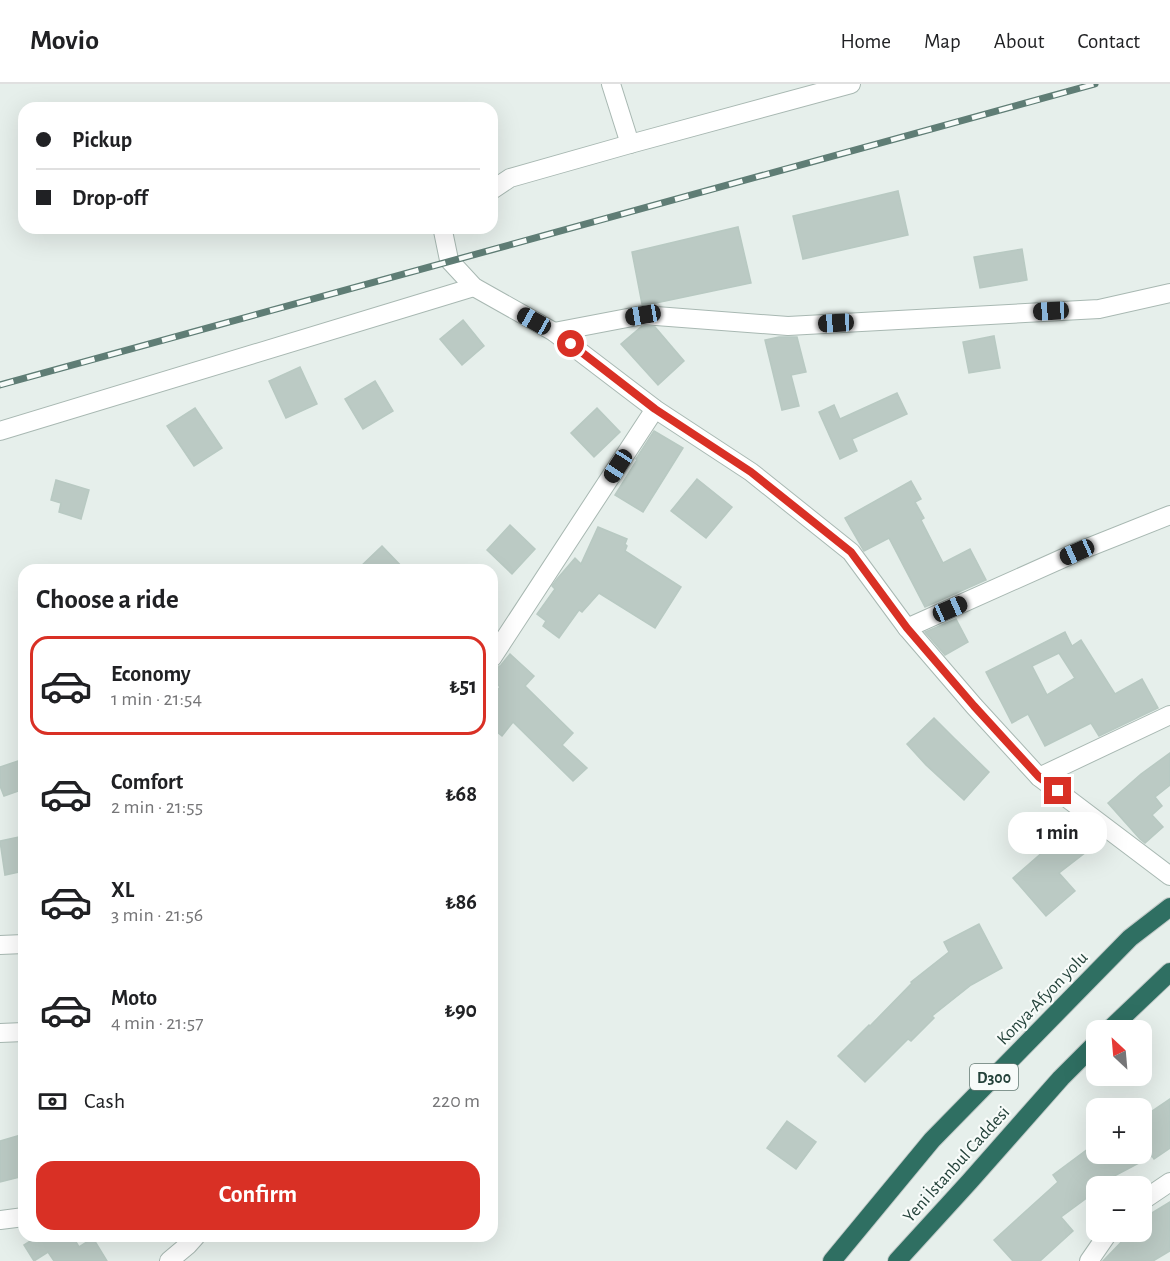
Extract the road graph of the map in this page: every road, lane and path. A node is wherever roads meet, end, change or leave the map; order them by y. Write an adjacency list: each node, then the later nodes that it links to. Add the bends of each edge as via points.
1 (611, 84): 3 (street)
2 (851, 84): 3 (street)
3 (630, 144): 4 (street, via 510,178)
4 (498, 186)
5 (444, 234): 6 (street, via 449,261)
6 (474, 287): 8 (street); 10 (street)
7 (1170, 293): 8 (street, via 1099,309 788,326 643,315)
8 (554, 332): 9 (street)
9 (655, 409): 12 (street, via 751,472 851,552); 13 (street)
10 (0, 431)
11 (1170, 515): 12 (street)
12 (907, 628): 15 (street)
13 (498, 649)
14 (1170, 715): 15 (street)
15 (1039, 777): 16 (street)
16 (1170, 876)
17 (1170, 907): 32 (highway, Konya-Afyon yolu / D300, via 1130,938 932,1140)
18 (18, 944): 19 (street)
19 (0, 945)
20 (1170, 972): 21 (highway)
21 (1120, 1020)
22 (18, 1032): 23 (street)
23 (0, 1033)
24 (1086, 1053): 33 (highway, Yeni İstanbul Caddesi / D300)
25 (1170, 1182): 26 (street)
26 (1152, 1194)
27 (18, 1218): 28 (street)
28 (0, 1220)
29 (190, 1242): 31 (street)
30 (1102, 1242): 34 (street)
31 (169, 1261)
32 (832, 1261)
33 (897, 1261)
34 (1089, 1261)

